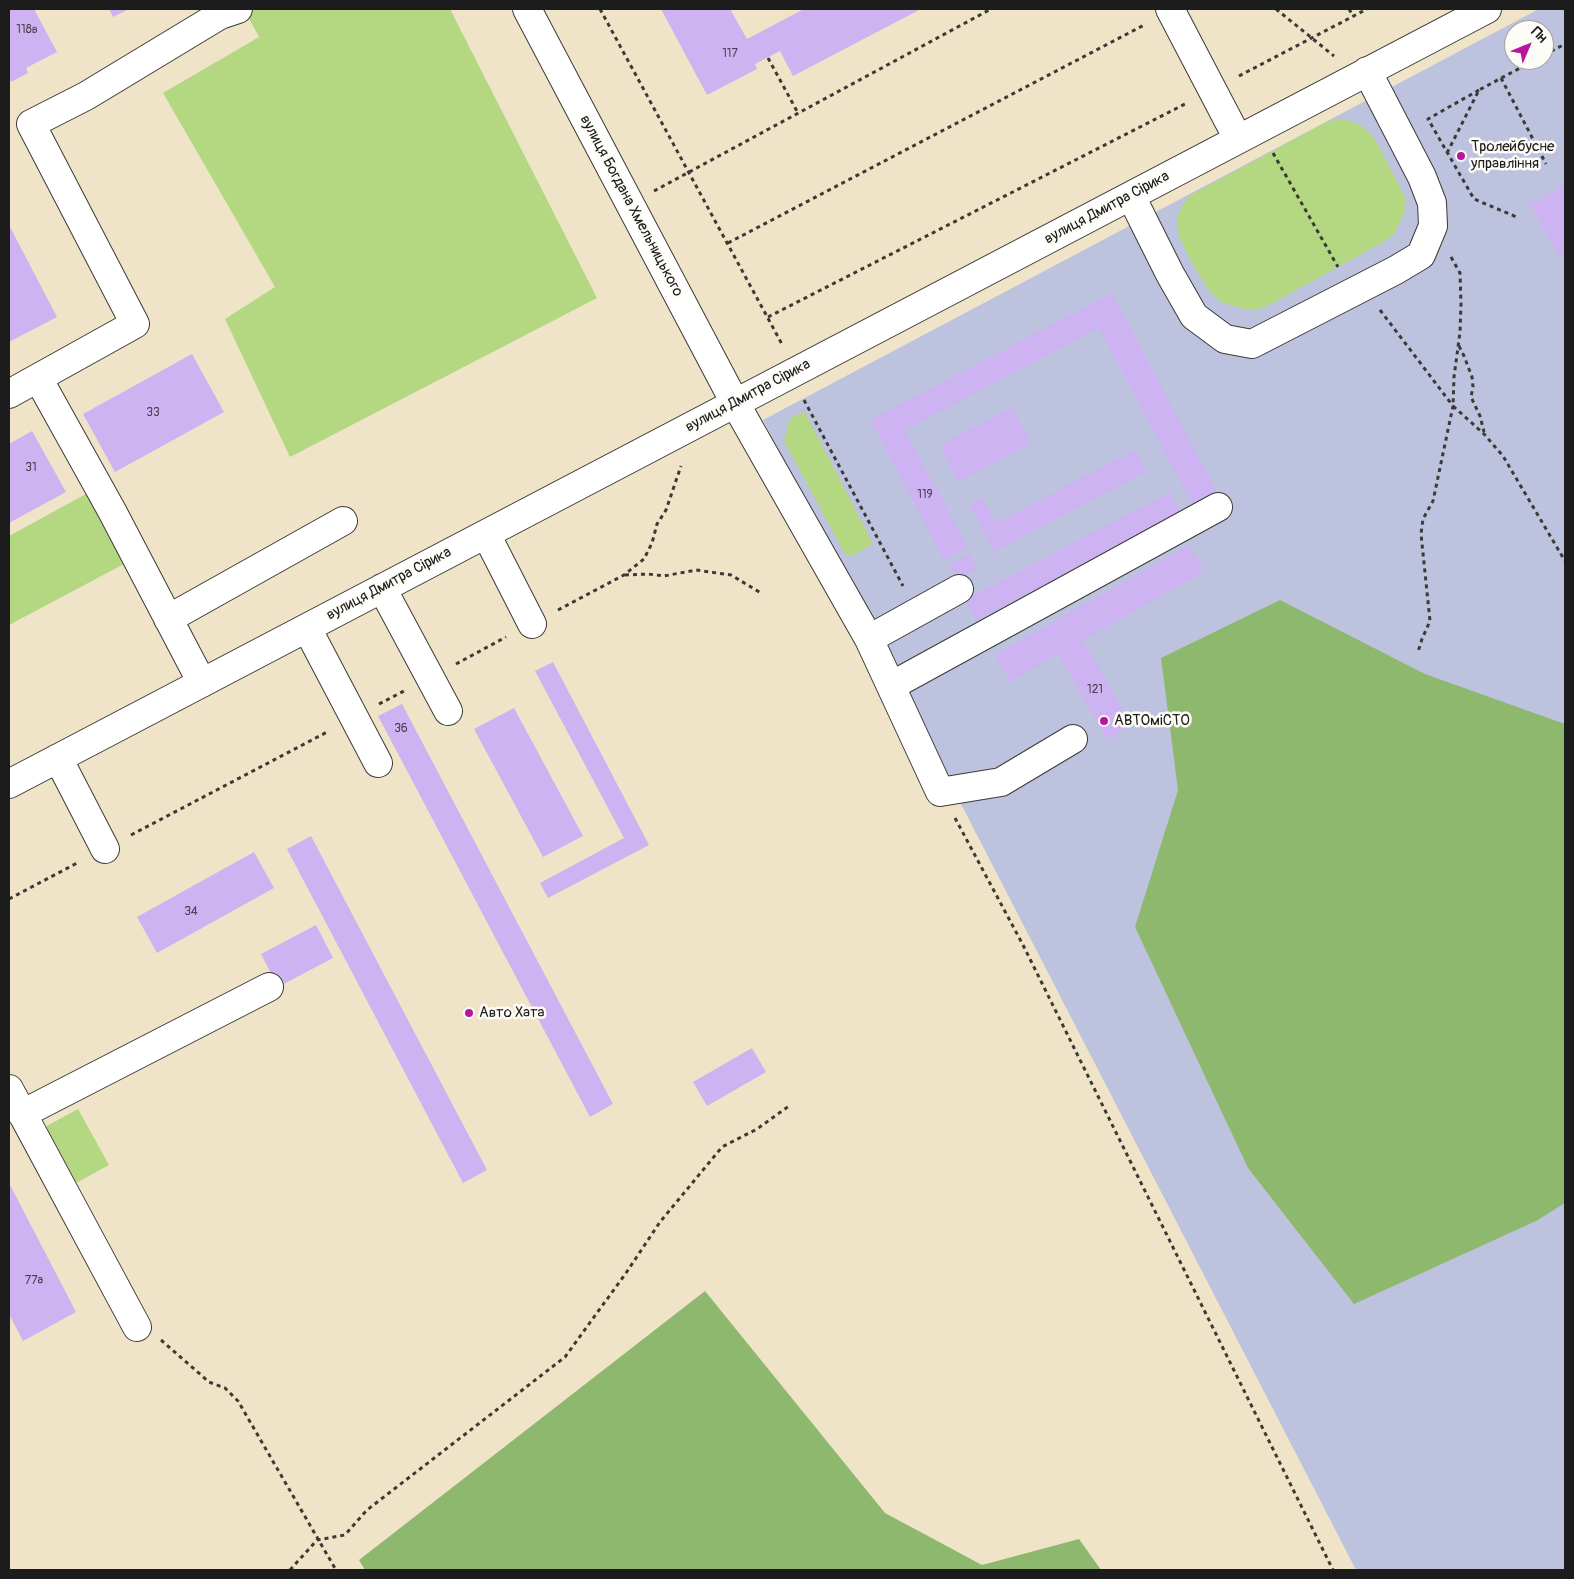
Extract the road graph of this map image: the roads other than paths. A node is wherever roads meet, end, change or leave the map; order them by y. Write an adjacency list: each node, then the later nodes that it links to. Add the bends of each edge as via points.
1 (238, 9): 8 (street, via 220,15 86,96 32,124 135,324)
2 (527, 9): 10 (street, вулиця Богдана Хмельницького)
3 (1488, 9): 5 (street, вулиця Дмитра Сірика)
4 (1170, 10): 6 (street, via 1212,90)
5 (1363, 74): 6 (street, вулиця Дмитра Сірика); 7 (street, via 1422,177 1432,203 1433,226 1421,255 1357,290 1252,344 1225,339 1194,316)
6 (1249, 134): 7 (street, вулиця Дмитра Сірика)
7 (1131, 196): 10 (street, вулиця Дмитра Сірика)
8 (38, 378): 9 (street); 16 (street)
9 (9, 394)
10 (735, 403): 13 (street, вулиця Дмитра Сірика); 19 (street, вулиця Богдана Хмельницького)
11 (1218, 508): 21 (street)
12 (342, 521): 16 (street)
13 (486, 534): 14 (street, вулиця Дмитра Сірика); 17 (street)
14 (382, 588): 18 (street, вулиця Дмитра Сірика); 22 (street)
15 (959, 589): 19 (street)
16 (168, 619): 20 (street)
17 (532, 624)
18 (307, 628): 20 (street, вулиця Дмитра Сірика); 25 (street)
19 (869, 639): 21 (street, вулиця Богдана Хмельницького)
20 (202, 683): 24 (street, вулиця Дмитра Сірика)
21 (891, 686): 23 (street, вулиця Богдана Хмельницького, via 940,792 1001,782)
22 (448, 711)
23 (1072, 739)
24 (58, 758): 26 (street, вулиця Дмитра Сірика); 27 (street)
25 (378, 764)
26 (9, 784)
27 (104, 849)
28 (269, 986): 30 (street)
29 (9, 1089): 30 (street)
30 (22, 1114): 31 (street)
31 (137, 1327)

